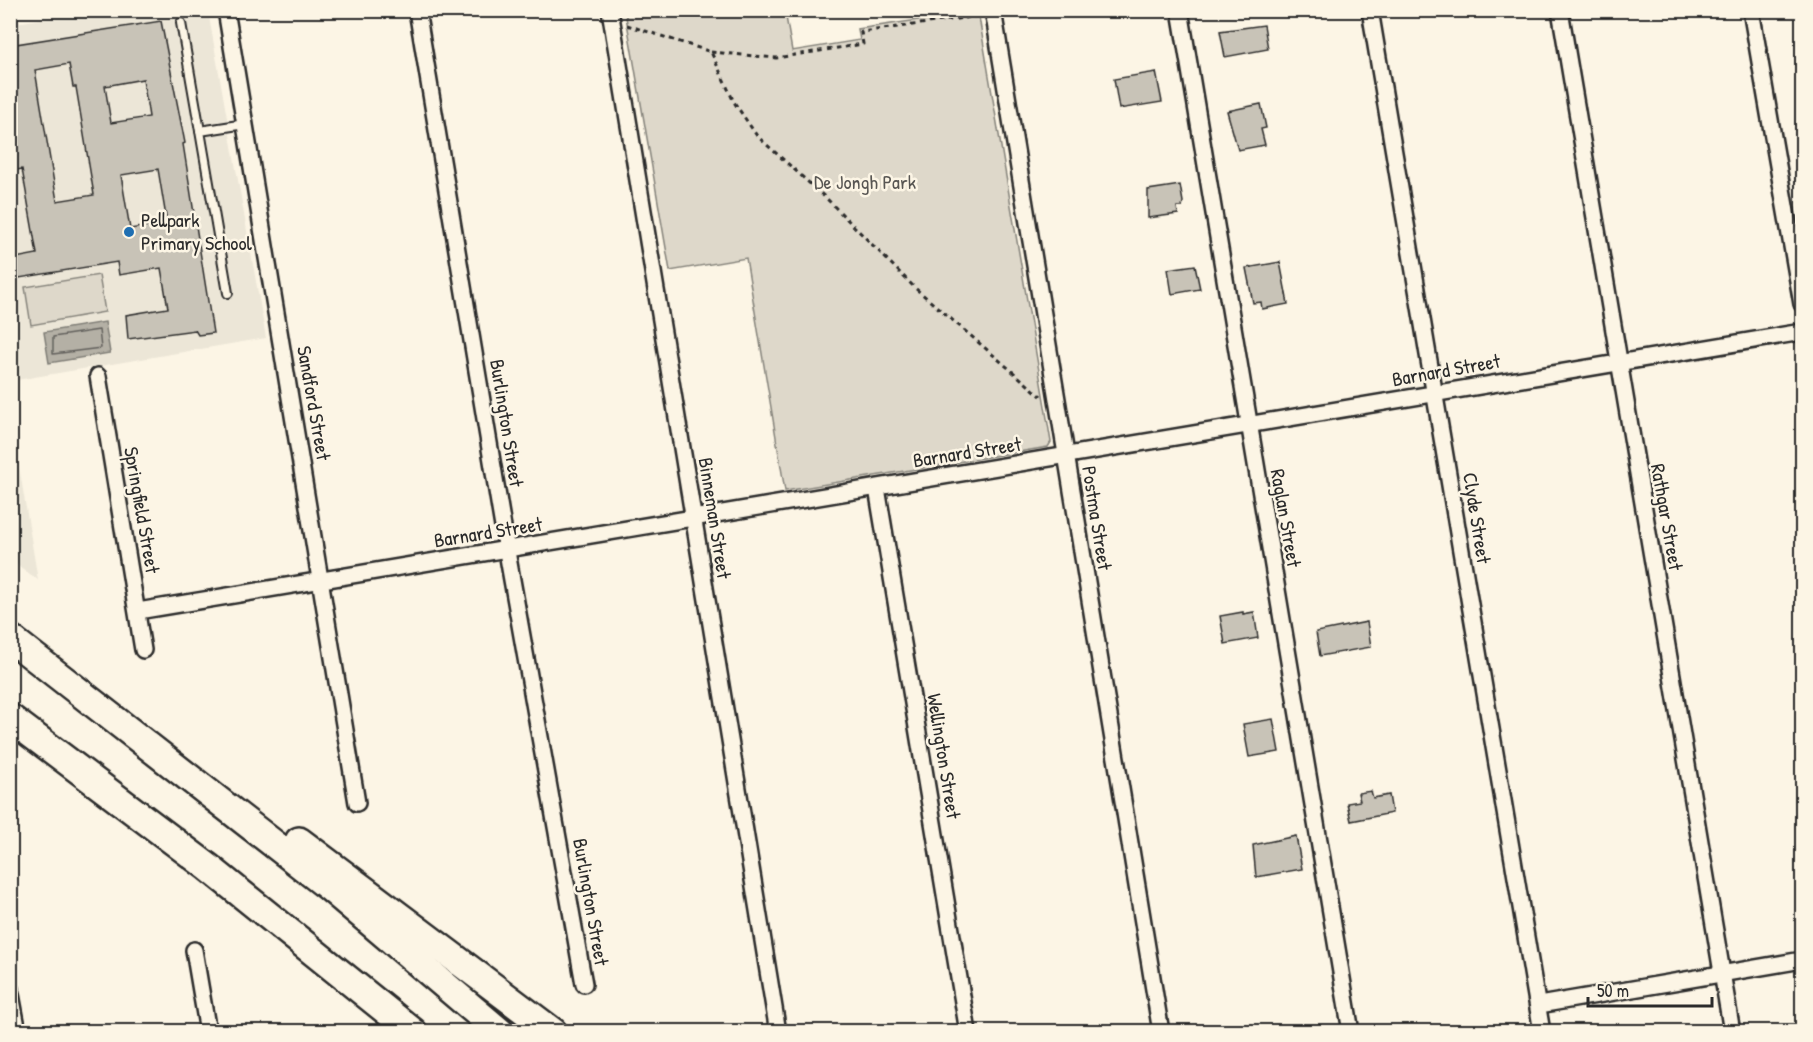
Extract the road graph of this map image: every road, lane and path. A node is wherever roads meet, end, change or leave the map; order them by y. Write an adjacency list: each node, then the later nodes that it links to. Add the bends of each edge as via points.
1 (226, 10): 12 (street, Sandford Street)
2 (417, 10): 25 (street, Burlington Street)
3 (610, 10): 24 (street, Binneman Street)
4 (1180, 10): 21 (street, Raglan Street)
5 (1370, 10): 19 (street, Clyde Street)
6 (1560, 10): 17 (street, Rathgar Street)
7 (1751, 10): 15 (street)
8 (986, 13): 11 (path, via 861,32 863,44 785,57); 22 (street, Postma Street)
9 (181, 23): 13 (lane)
10 (622, 24): 11 (path)
11 (711, 52): 20 (path, via 734,102 757,136 915,288)
12 (245, 124): 13 (lane); 26 (street, Sandford Street)
13 (200, 131): 14 (lane)
14 (228, 293)
15 (1803, 304)
16 (1803, 332): 17 (street, Barnard Street)
17 (1619, 362): 19 (street, Barnard Street); 36 (street, Rathgar Street)
18 (98, 376): 27 (street, Springfield Street)
19 (1435, 393): 21 (street, Barnard Street); 39 (street, Clyde Street)
20 (1044, 399)
21 (1248, 425): 22 (street, Barnard Street); 49 (street, Raglan Street)
22 (1066, 457): 23 (street, Barnard Street); 48 (street, Postma Street)
23 (877, 488): 24 (street, Barnard Street); 47 (street, Wellington Street)
24 (694, 519): 25 (street, Barnard Street); 46 (street, Binneman Street)
25 (507, 550): 26 (street, Barnard Street); 37 (street, Burlington Street)
26 (322, 580): 27 (street, Barnard Street); 32 (street, Sandford Street)
27 (138, 611): 29 (street, Springfield Street)
28 (10, 638): 30 (highway)
29 (143, 650)
30 (92, 700): 44 (highway, via 329,887); 45 (highway, via 170,749 358,884)
31 (10, 718): 33 (highway)
32 (357, 803)
33 (208, 867): 42 (highway, via 272,933); 43 (highway)
34 (195, 950): 41 (street)
35 (1803, 960): 36 (street)
36 (1723, 974): 39 (street); 51 (street, Rathgar Street)
37 (584, 984)
38 (10, 989): 40 (street)
39 (1539, 1005): 50 (street, Clyde Street)
40 (18, 1032)
41 (208, 1032)
42 (385, 1032)
43 (414, 1032)
44 (500, 1032)
45 (554, 1032)
46 (778, 1032)
47 (968, 1032)
48 (1161, 1032)
49 (1351, 1032)
50 (1542, 1032)
51 (1732, 1032)

